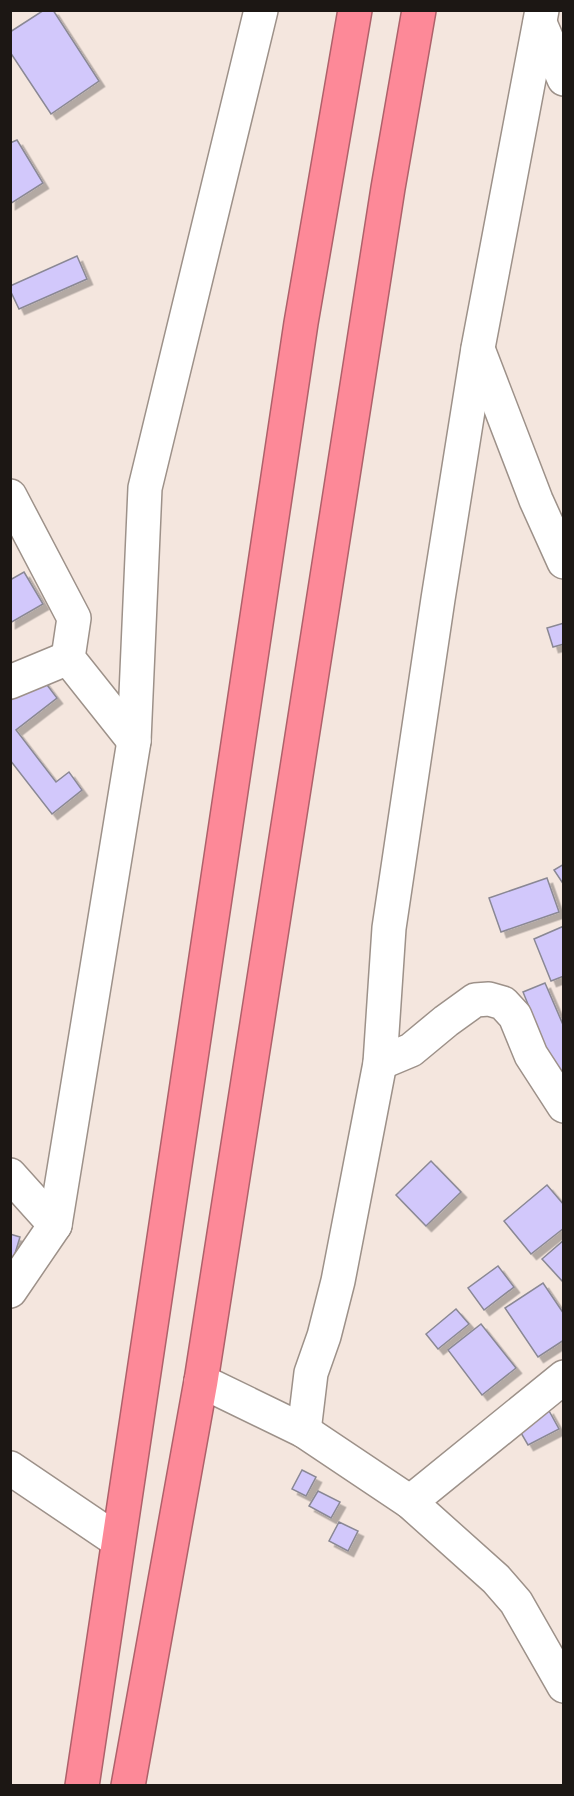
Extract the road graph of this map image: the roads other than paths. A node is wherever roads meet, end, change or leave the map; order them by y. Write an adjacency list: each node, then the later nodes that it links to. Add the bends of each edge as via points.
1 (261, 10): 11 (street, via 145,488)
2 (355, 10): 22 (highway, via 301,323)
3 (420, 10): 18 (highway, via 388,188)
4 (541, 16): 5 (street); 6 (street)
5 (564, 79)
6 (478, 348): 8 (street, via 536,500); 12 (street, via 389,928)
7 (10, 496): 9 (street, via 74,618)
8 (564, 561)
9 (68, 658): 10 (street); 11 (street)
10 (10, 682)
11 (134, 741): 15 (street)
12 (380, 1064): 13 (street, via 411,1050 475,1000 489,999 503,1003 514,1016 531,1055); 19 (street, via 338,1281 311,1373)
13 (564, 1106)
14 (10, 1175): 15 (street)
15 (55, 1225): 16 (street)
16 (10, 1291)
17 (564, 1377): 21 (street)
18 (201, 1381): 19 (street); 25 (highway)
19 (304, 1431): 21 (street)
20 (10, 1468): 22 (street)
21 (410, 1502): 23 (street, via 496,1579 516,1602)
22 (118, 1541): 24 (highway)
23 (564, 1686)
24 (81, 1785)
25 (128, 1785)

